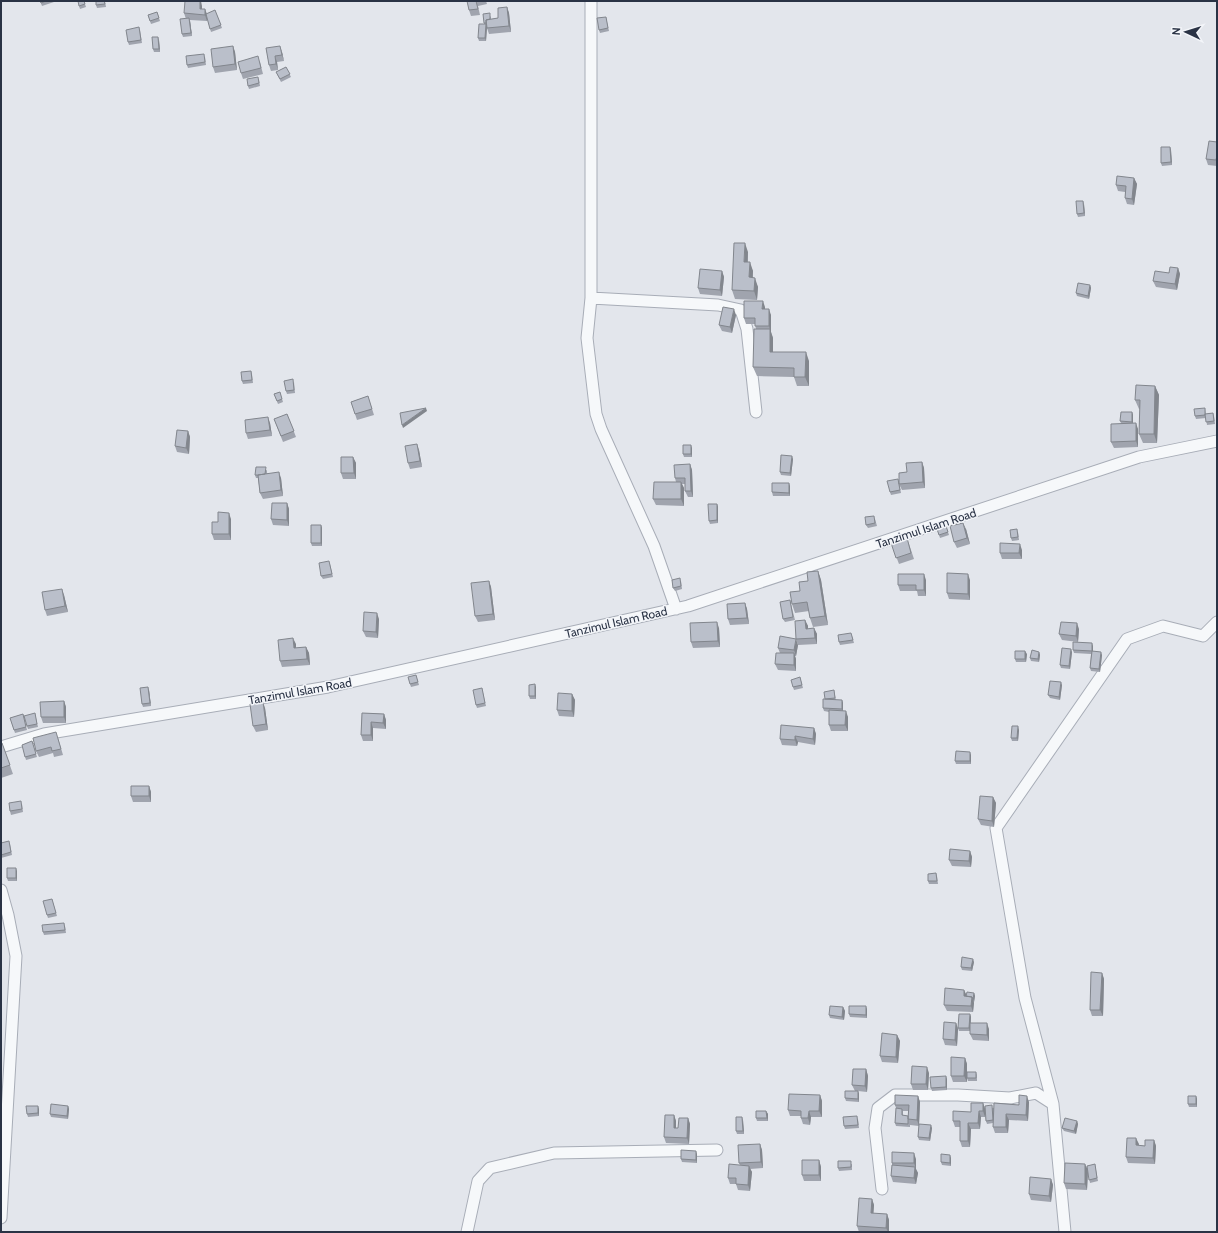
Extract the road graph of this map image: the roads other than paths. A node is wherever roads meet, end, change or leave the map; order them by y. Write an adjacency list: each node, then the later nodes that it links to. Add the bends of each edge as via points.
1 (591, 1): 2 (street)
2 (591, 298): 3 (street, via 718,305 741,310 747,329); 5 (street, via 587,338 596,414 654,546)
3 (756, 412)
4 (1217, 441): 5 (street, Tanzimul Islam Road, via 1138,457)
5 (676, 609): 7 (street, Tanzimul Islam Road, via 328,687 44,734)
6 (1217, 622): 9 (street, via 1202,636 1162,626 1127,639 996,828 1025,998)
7 (1, 747)
8 (1, 890): 12 (street, via 16,956)
9 (1053, 1104): 11 (street, via 1036,1093 1010,1098 894,1095 878,1108 875,1128); 14 (street)
10 (717, 1150): 13 (street, via 554,1153 490,1168 478,1181)
11 (882, 1189)
12 (1, 1218)
13 (467, 1232)
14 (1065, 1232)

